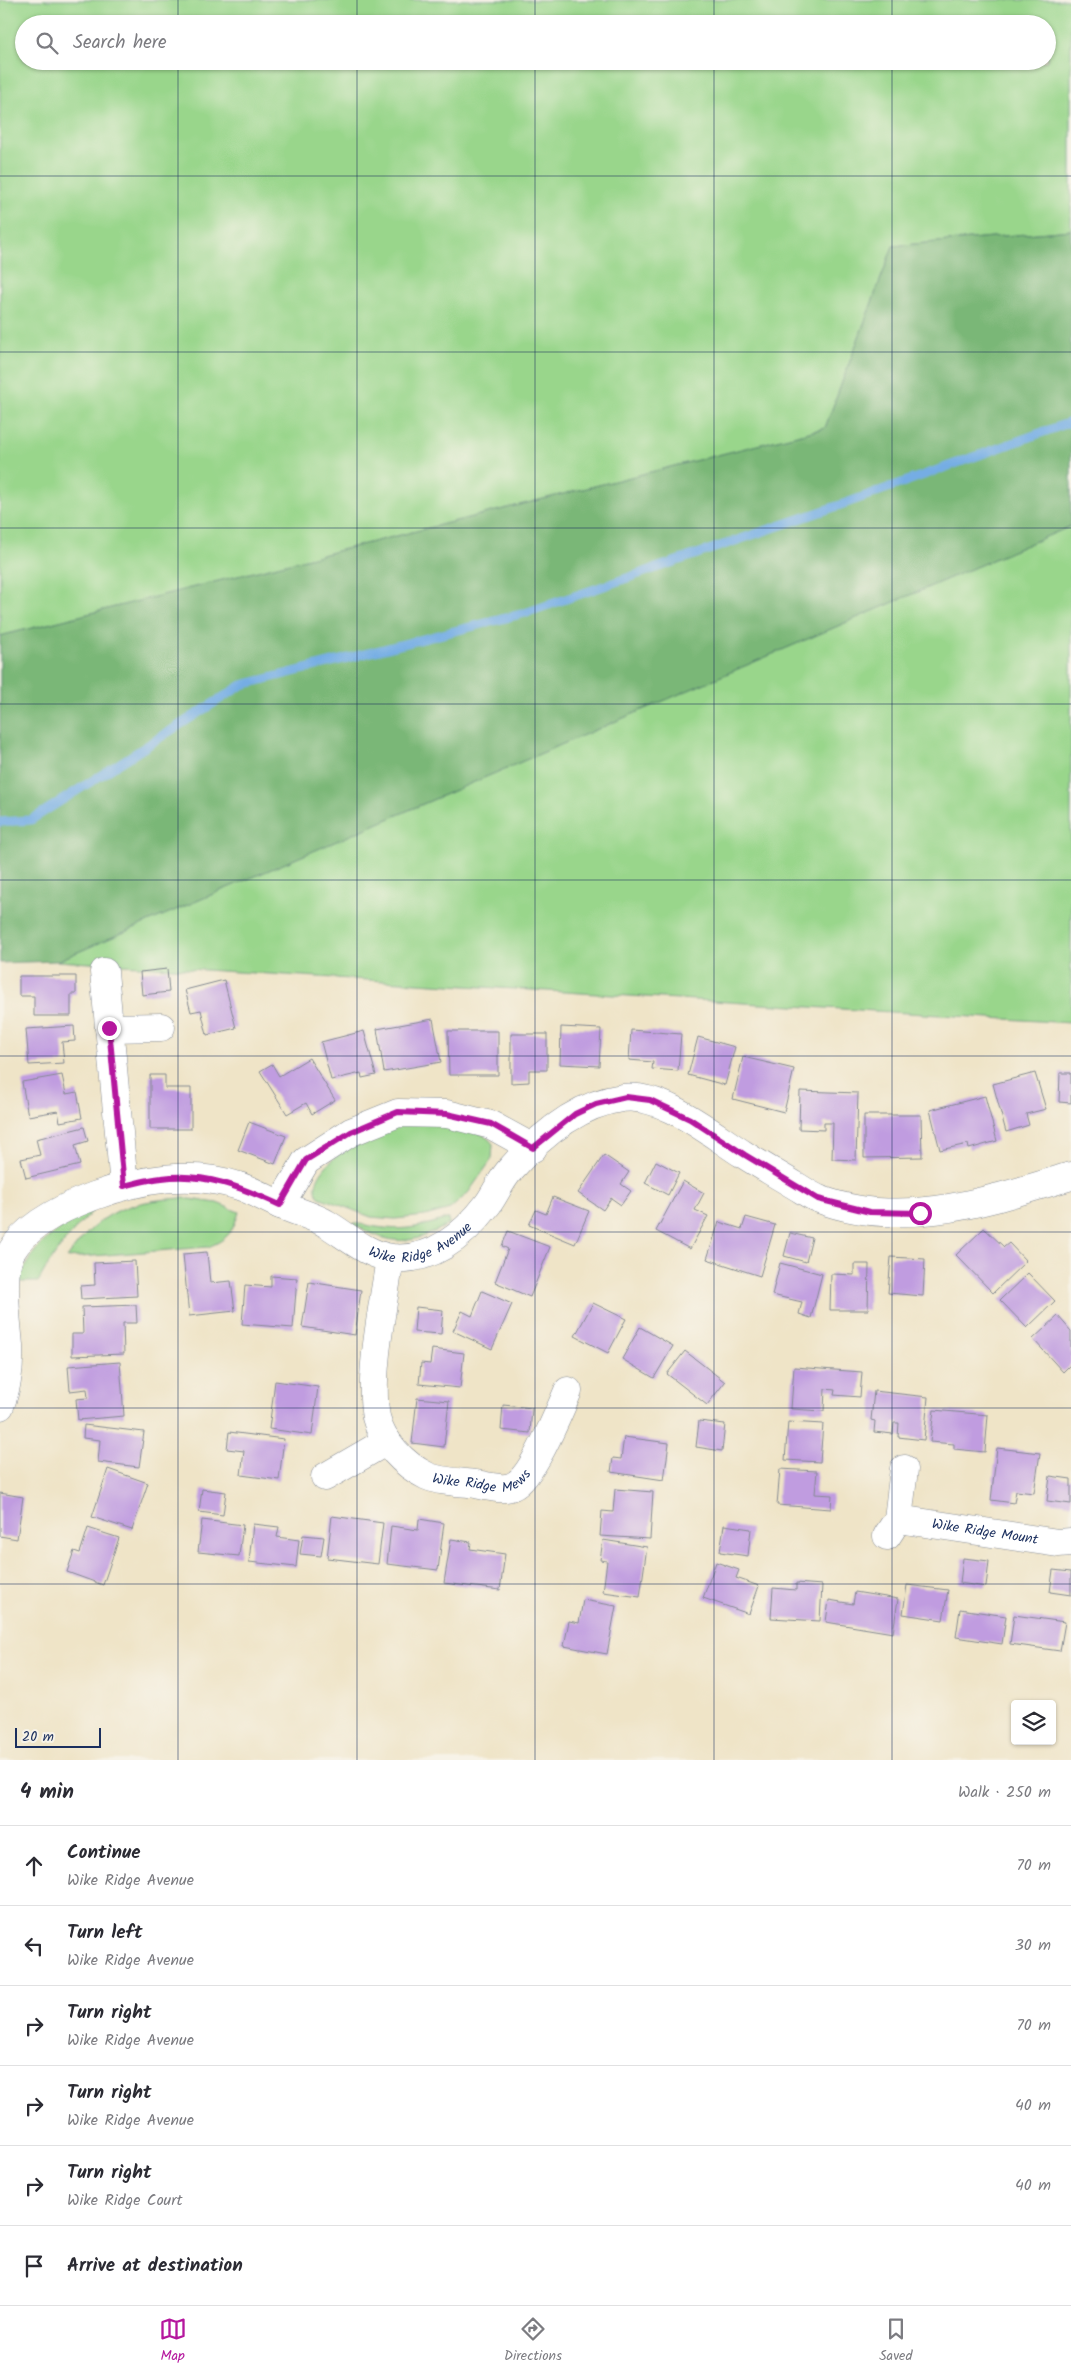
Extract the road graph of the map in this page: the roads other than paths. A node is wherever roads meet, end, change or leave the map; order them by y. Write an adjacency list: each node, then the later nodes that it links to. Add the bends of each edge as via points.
1 (104, 972): 3 (street)
2 (161, 1027): 3 (street)
3 (109, 1028): 6 (street)
4 (533, 1148): 5 (street, Wike Ridge Avenue, via 575,1114 596,1104 626,1097 650,1100 690,1119 818,1199 870,1212 920,1213 972,1205); 7 (street, via 491,1124 447,1114 398,1112 351,1132 306,1160); 8 (street, Wike Ridge Avenue, via 508,1172 487,1205 464,1231 442,1248 417,1257)
5 (1071, 1176)
6 (124, 1186): 7 (street, Wike Ridge Avenue, via 163,1177 205,1178 240,1186); 10 (street, Wike Ridge Avenue, via 82,1200 52,1215 27,1232 9,1255 4,1289 10,1350 6,1392)
7 (280, 1205): 8 (street, Wike Ridge Avenue, via 324,1222 364,1248)
8 (390, 1258): 11 (street, Wike Ridge Mews, via 374,1389 376,1418)
9 (568, 1392): 11 (street, Wike Ridge Mews, via 527,1474 513,1486 497,1488 428,1477 405,1462)
10 (0, 1406)
11 (387, 1441): 13 (street)
12 (904, 1469): 14 (street, Wike Ridge Mount, via 893,1527)
13 (325, 1477)
14 (1071, 1542)

